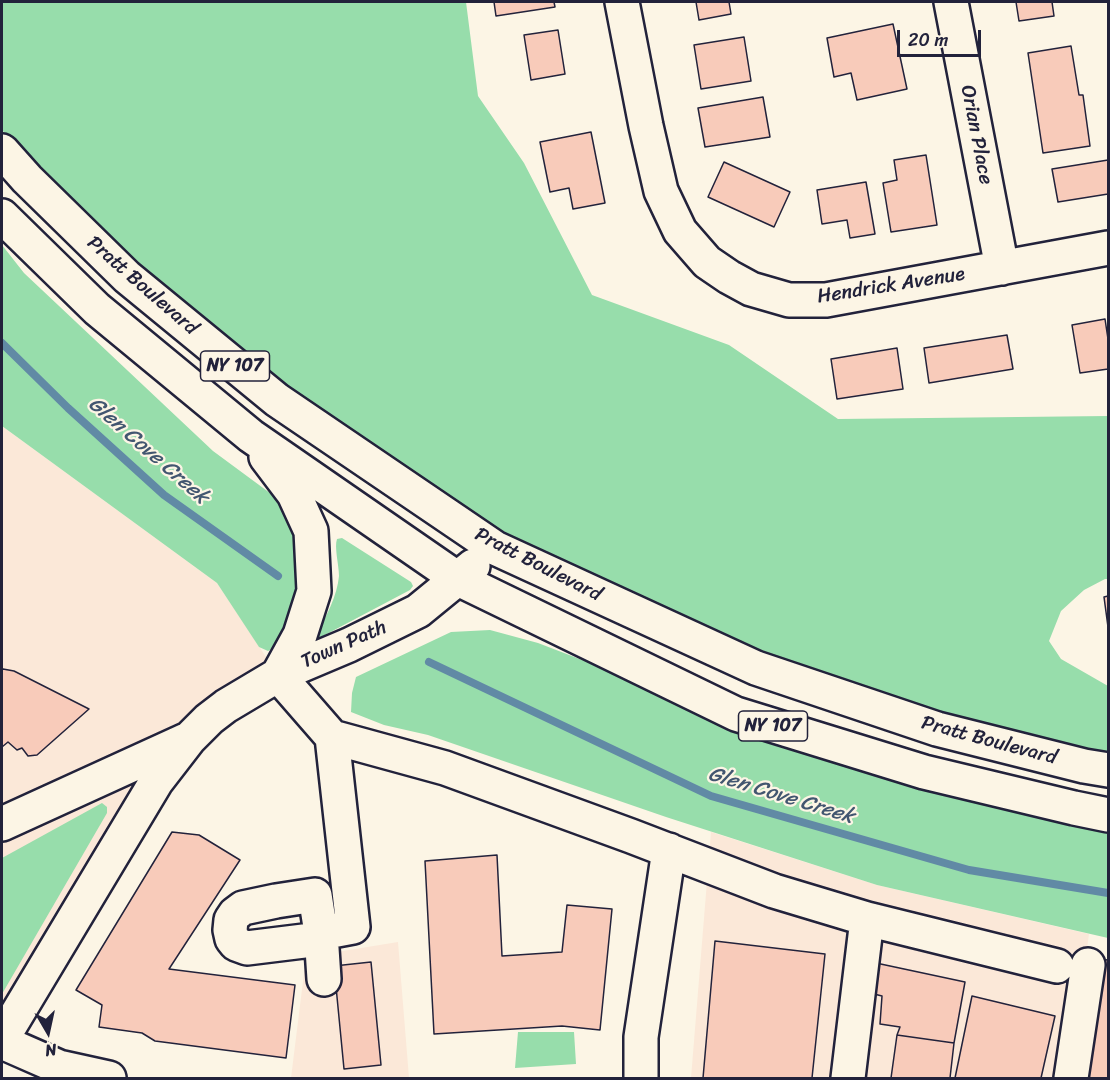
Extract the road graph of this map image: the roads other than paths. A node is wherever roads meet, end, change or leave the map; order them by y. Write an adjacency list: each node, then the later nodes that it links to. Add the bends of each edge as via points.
1 (622, 2): 6 (main road, Hendrick Avenue, via 661,191 680,231 707,262 729,278 752,290 789,300 826,300)
2 (951, 2): 6 (main road, Orian Place)
3 (2, 151): 8 (main road, Pratt Boulevard / NY 107, via 127,276 278,400)
4 (2, 216): 7 (main road, NY 107, via 97,309)
5 (1108, 248): 6 (main road, Hendrick Avenue)
6 (1002, 268)
7 (251, 436): 9 (main road, NY 107); 10 (main road, via 294,494 311,531 314,591 300,635)
8 (495, 548): 9 (main road, Town Path); 13 (main road, Pratt Boulevard / NY 107, via 756,668 937,729)
9 (458, 579): 10 (main road, Town Path, via 418,611); 14 (main road, NY 107, via 735,714 924,772)
10 (278, 675): 11 (main road); 12 (main road, Town Path, via 226,706)
11 (332, 737): 16 (main road, via 446,768); 18 (main road, via 353,927 321,933)
12 (190, 738): 15 (main road, Town Path); 19 (main road, Town Path, via 156,782)
13 (1108, 770)
14 (1108, 815)
15 (2, 824)
16 (669, 850): 17 (main road, via 774,891); 21 (main road, via 641,1037)
17 (867, 919): 22 (main road); 23 (main road, via 1072,965)
18 (324, 979)
19 (2, 1041): 20 (main road, via 59,1067)
20 (109, 1078)
21 (641, 1078)
22 (848, 1078)
23 (1071, 1078)

